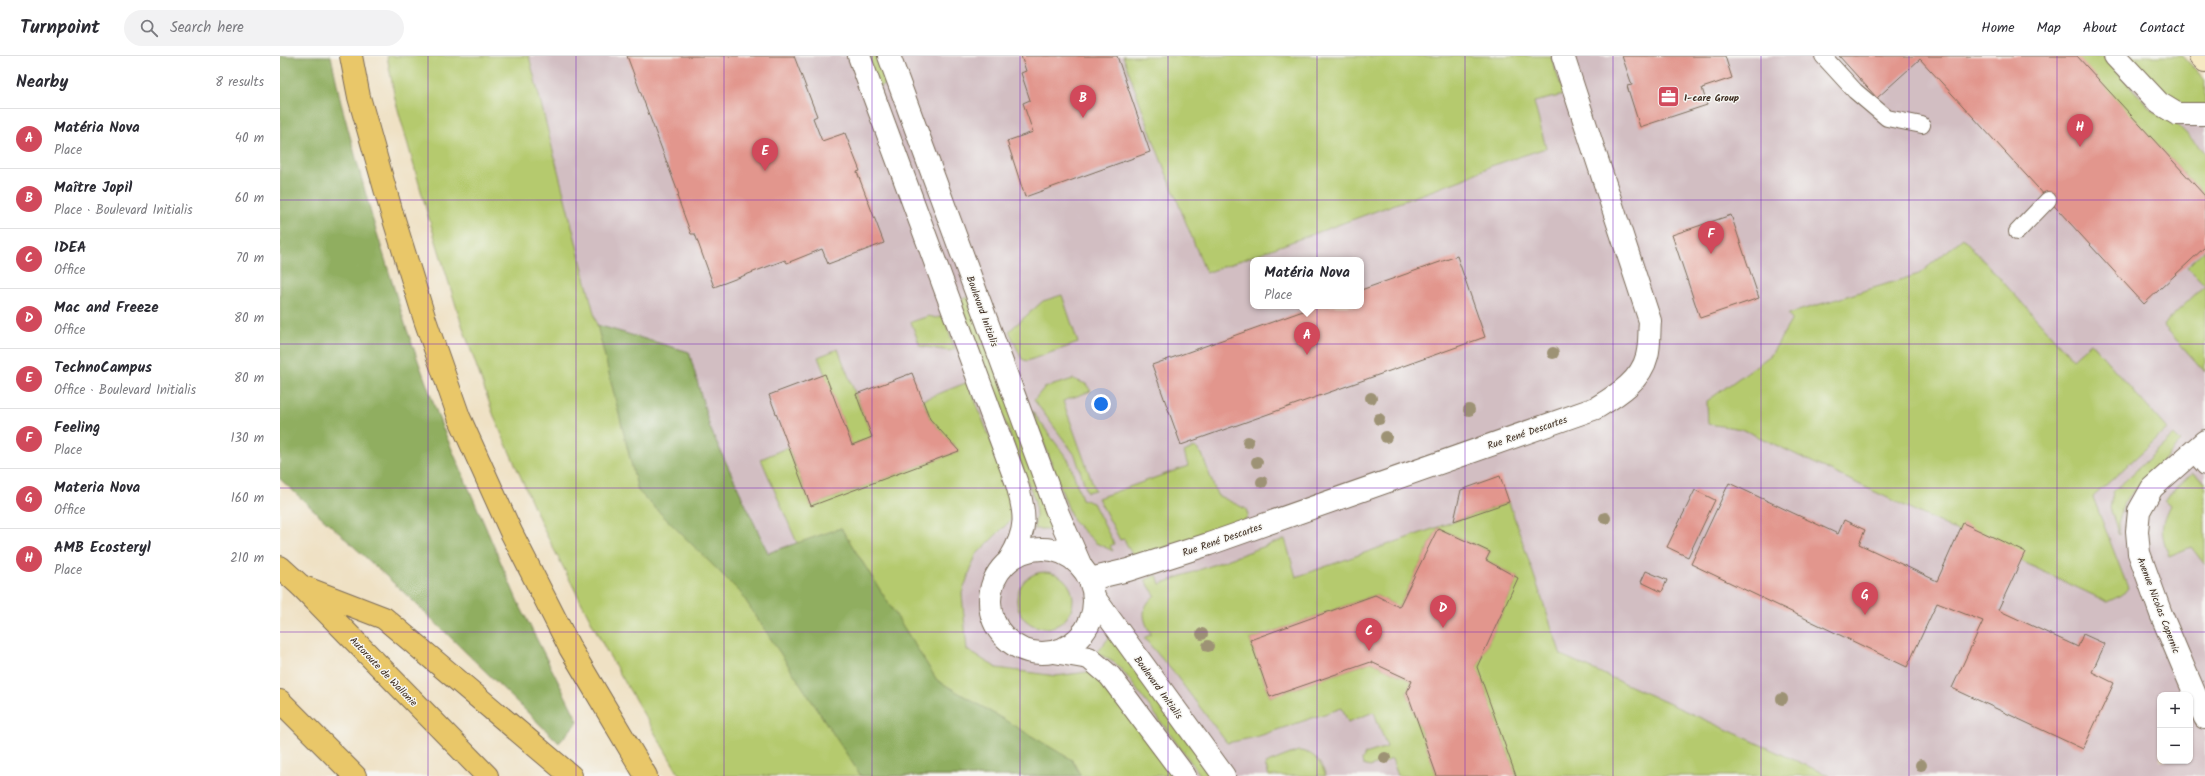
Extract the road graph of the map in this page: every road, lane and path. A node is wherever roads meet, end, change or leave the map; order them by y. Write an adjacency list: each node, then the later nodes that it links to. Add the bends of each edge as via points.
1 (351, 56): 24 (highway, via 359,97 391,210 425,320 460,417 511,532 570,648)
2 (859, 56): 14 (street, Boulevard Initialis, via 1024,506 1024,528 1020,543)
3 (889, 56): 16 (street, Boulevard Initialis, via 1056,509)
4 (1563, 56): 16 (street, Rue René Descartes, via 1650,321 1647,356 1636,379 1618,395 1596,408 1209,544)
5 (1823, 56): 10 (lane, via 1855,91 1886,118)
6 (2115, 56): 9 (street, via 2159,103 2177,114)
7 (2200, 56): 8 (street)
8 (2205, 61)
9 (2205, 114)
10 (1922, 125)
11 (2048, 200): 12 (lane)
12 (2017, 232)
13 (2201, 453): 20 (street, Avenue Nicolas Copernic, via 2152,488 2139,511 2137,532 2139,553 2161,614)
14 (1010, 560): 16 (street, Boulevard Initialis, via 1023,552 1038,548 1054,549 1068,555); 18 (street, Boulevard Initialis, via 998,572 991,589 990,606 995,623 1005,638 1019,648 1036,653)
15 (280, 567): 17 (highway, Autoroute de Wallonie)
16 (1088, 580): 18 (street, Boulevard Initialis, via 1094,612 1089,626 1068,647); 26 (street, Boulevard Initialis)
17 (301, 586): 22 (highway, Autoroute de Wallonie); 23 (highway, via 384,618)
18 (1054, 652): 25 (street, Boulevard Initialis, via 1089,658 1110,676)
19 (280, 701): 21 (highway)
20 (2205, 718)
21 (355, 776)
22 (487, 776)
23 (570, 776)
24 (646, 776)
25 (1185, 776)
26 (1224, 776)

